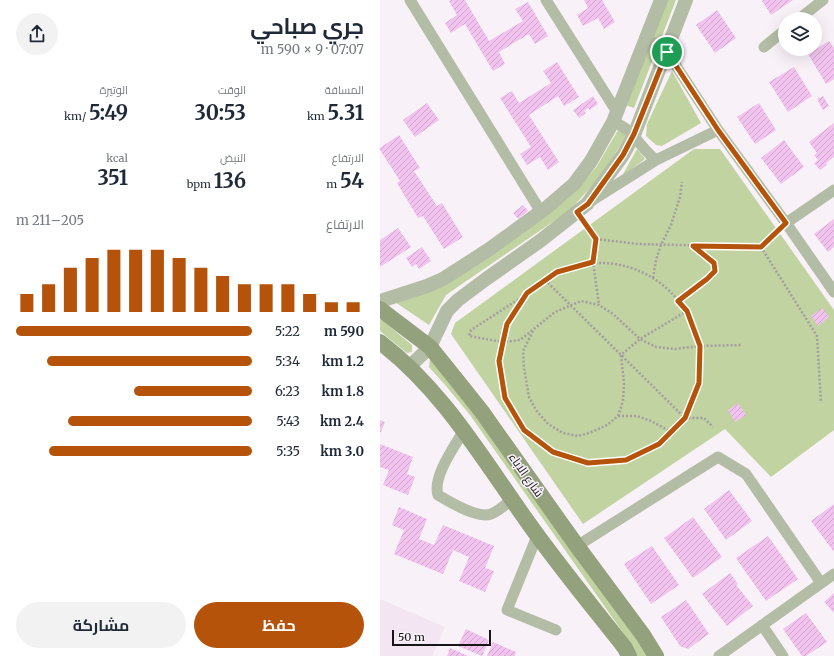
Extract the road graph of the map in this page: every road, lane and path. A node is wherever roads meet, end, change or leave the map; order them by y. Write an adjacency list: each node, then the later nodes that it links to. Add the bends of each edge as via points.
1 (410, 0): 18 (street)
2 (546, 0): 11 (street)
3 (661, 0): 8 (street)
4 (686, 0): 10 (street)
5 (823, 0): 6 (street)
6 (808, 12)
7 (778, 36): 9 (street)
8 (646, 39): 10 (street); 11 (street)
9 (764, 47)
10 (667, 52): 12 (street); 13 (street)
11 (615, 117): 13 (street); 18 (street, via 591,161 574,184)
12 (718, 130): 14 (street); 19 (street)
13 (634, 134): 14 (street, via 643,149); 17 (street, via 623,155)
14 (656, 160): 17 (street)
15 (682, 182): 21 (path, via 671,225)
16 (834, 190): 19 (street)
17 (582, 208): 20 (path); 41 (street, via 458,300 447,311)
18 (541, 212): 29 (street, via 443,279)
19 (786, 223): 23 (path); 27 (street)
20 (596, 239): 21 (path); 24 (path)
21 (661, 245): 22 (path); 25 (path)
22 (693, 246): 23 (path); 30 (path, via 714,263 715,271)
23 (761, 247): 44 (path, via 817,336)
24 (593, 262): 25 (path, via 630,266); 26 (path, via 557,272); 32 (path)
25 (653, 278): 30 (path, via 663,283)
26 (545, 280): 28 (path); 31 (path)
27 (834, 292)
28 (527, 293): 38 (path, via 507,324); 38 (path, via 471,330 469,336)
29 (380, 301)
30 (678, 301): 34 (path)
31 (570, 305): 32 (path, via 581,301); 35 (path, via 555,312); 42 (path)
32 (598, 305): 36 (path, via 613,314)
33 (380, 308): 41 (main road, شارع الاباء)
34 (687, 311): 36 (path); 39 (path)
35 (534, 330): 38 (path, via 520,340); 45 (path, via 524,351 524,368 529,397 548,424 563,433 578,436 607,425)
36 (640, 339): 39 (path, via 656,347 675,349); 42 (path)
37 (380, 342): 43 (main road)
38 (503, 342): 49 (path, via 499,361 505,398 524,430 553,452 588,463 626,460 659,444)
39 (700, 346): 40 (path); 46 (path, via 699,383)
40 (742, 346)
41 (430, 348): 43 (street); 52 (main road, شارع الاباء, via 482,412)
42 (621, 355): 45 (path, via 624,384 623,401); 46 (path)
43 (410, 366): 48 (main road)
44 (821, 403)
45 (618, 416): 49 (path, via 637,416)
46 (685, 418): 47 (path, via 704,418); 49 (path)
47 (713, 427)
48 (464, 430): 50 (main road); 50 (street, via 438,480 438,495 481,515 498,511)
49 (671, 432)
50 (512, 500): 51 (main road)
51 (537, 536): 56 (street, via 507,610); 57 (main road)
52 (577, 546): 54 (street, via 718,457 746,474); 58 (main road, شارع الاباء)
53 (834, 574): 54 (street)
54 (821, 583): 55 (street)
55 (762, 625): 59 (street); 60 (street)
56 (556, 630)
57 (629, 656)
58 (656, 656)
59 (719, 656)
60 (783, 656)

